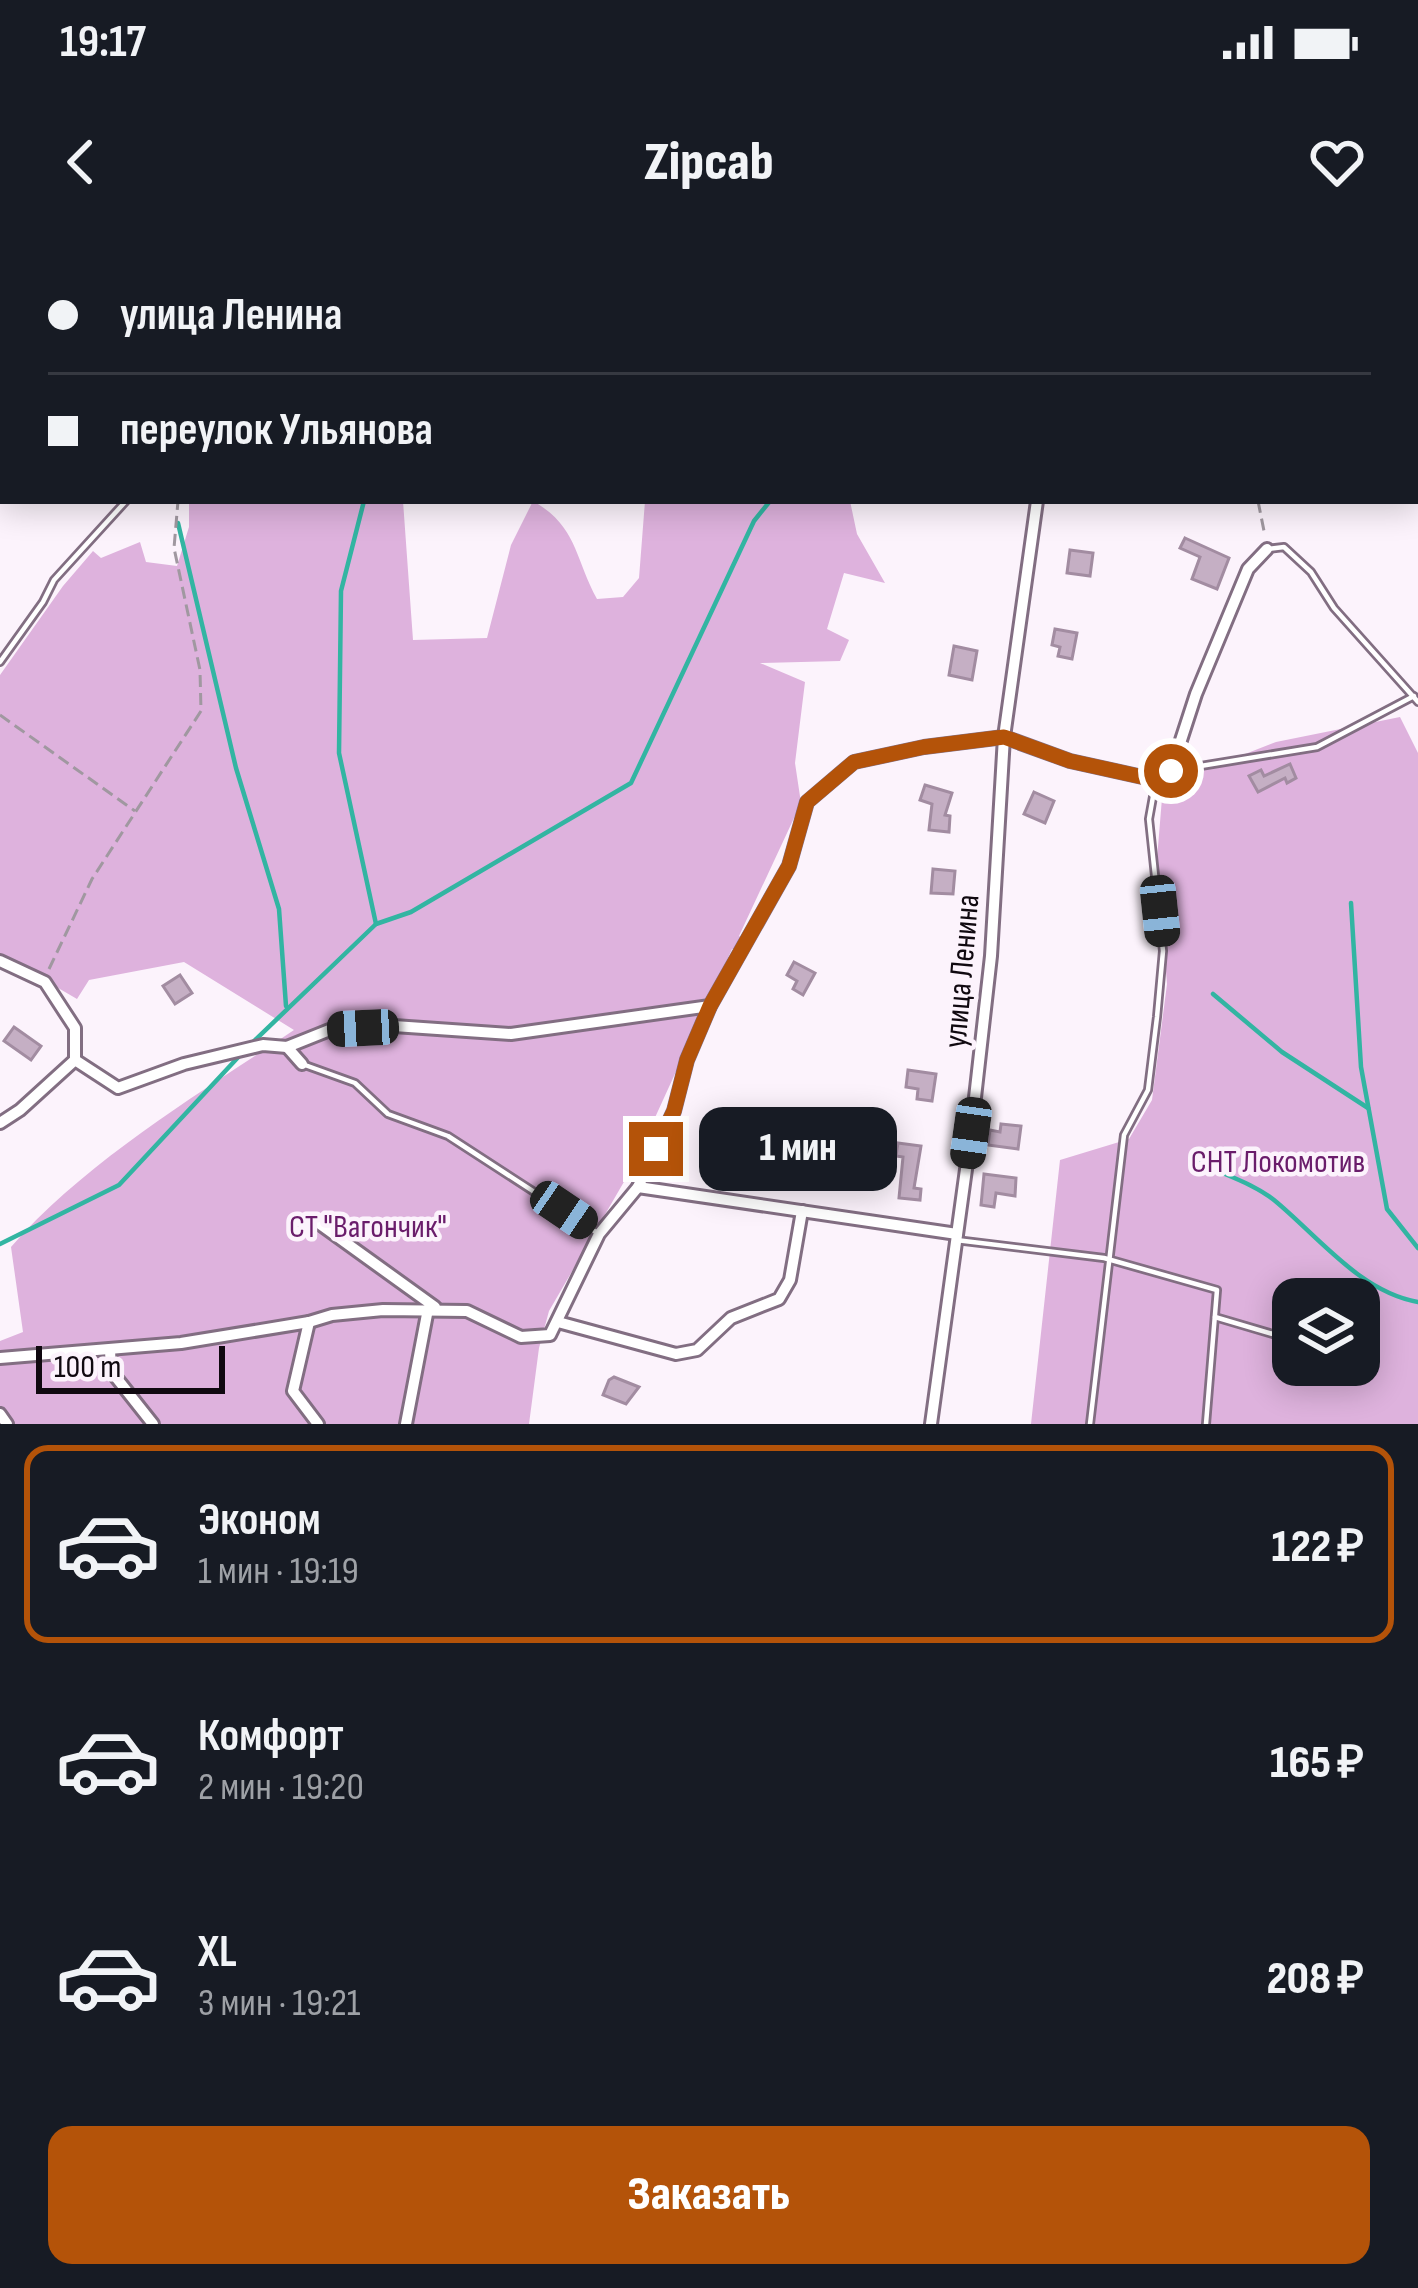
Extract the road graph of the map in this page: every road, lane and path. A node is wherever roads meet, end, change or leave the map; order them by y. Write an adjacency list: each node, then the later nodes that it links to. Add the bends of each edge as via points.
1 (124, 504): 6 (lane, via 64,566)
2 (178, 504): 12 (path, via 174,548 201,711)
3 (1037, 504): 9 (street, улица Ленина)
4 (1259, 504): 5 (path)
5 (1267, 549): 7 (lane, via 1284,547 1311,572); 10 (street, via 1248,568)
6 (0, 662)
7 (1416, 699): 10 (lane, via 1317,747)
8 (0, 715): 12 (path)
9 (1004, 737): 11 (street); 15 (street, via 854,762 807,802 789,866); 24 (street, улица Ленина, via 991,956)
10 (1171, 771): 11 (street)
11 (1156, 780): 25 (lane, via 1149,819 1163,952 1148,1090 1124,1136)
12 (135, 812): 14 (path, via 92,879)
13 (0, 961): 14 (street)
14 (45, 982): 17 (street, via 75,1028)
15 (710, 1006): 16 (street, via 511,1034 332,1029); 20 (street)
16 (287, 1047): 17 (street, via 184,1064 118,1088); 18 (street)
17 (75, 1060): 19 (street)
18 (302, 1064): 23 (lane, via 355,1083 388,1114 448,1136)
19 (0, 1124)
20 (638, 1187): 21 (street); 23 (street)
21 (802, 1211): 24 (street); 29 (street, via 779,1299 731,1318 698,1350 676,1354)
22 (316, 1222): 26 (street)
23 (599, 1234): 29 (street)
24 (957, 1237): 25 (lane); 38 (street, улица Ленина)
25 (1112, 1260): 27 (lane, via 1217,1291); 39 (lane)
26 (433, 1309): 28 (street); 29 (street, via 467,1311 521,1337 550,1335); 37 (street)
27 (1215, 1317): 30 (lane); 40 (lane)
28 (309, 1322): 31 (street); 36 (street, via 293,1390)
29 (558, 1322)
30 (1272, 1334)
31 (110, 1350): 32 (street); 35 (street, via 111,1371)
32 (0, 1358)
33 (0, 1414): 34 (street)
34 (7, 1424)
35 (153, 1424)
36 (318, 1424)
37 (406, 1424)
38 (932, 1424)
39 (1090, 1424)
40 (1207, 1424)

